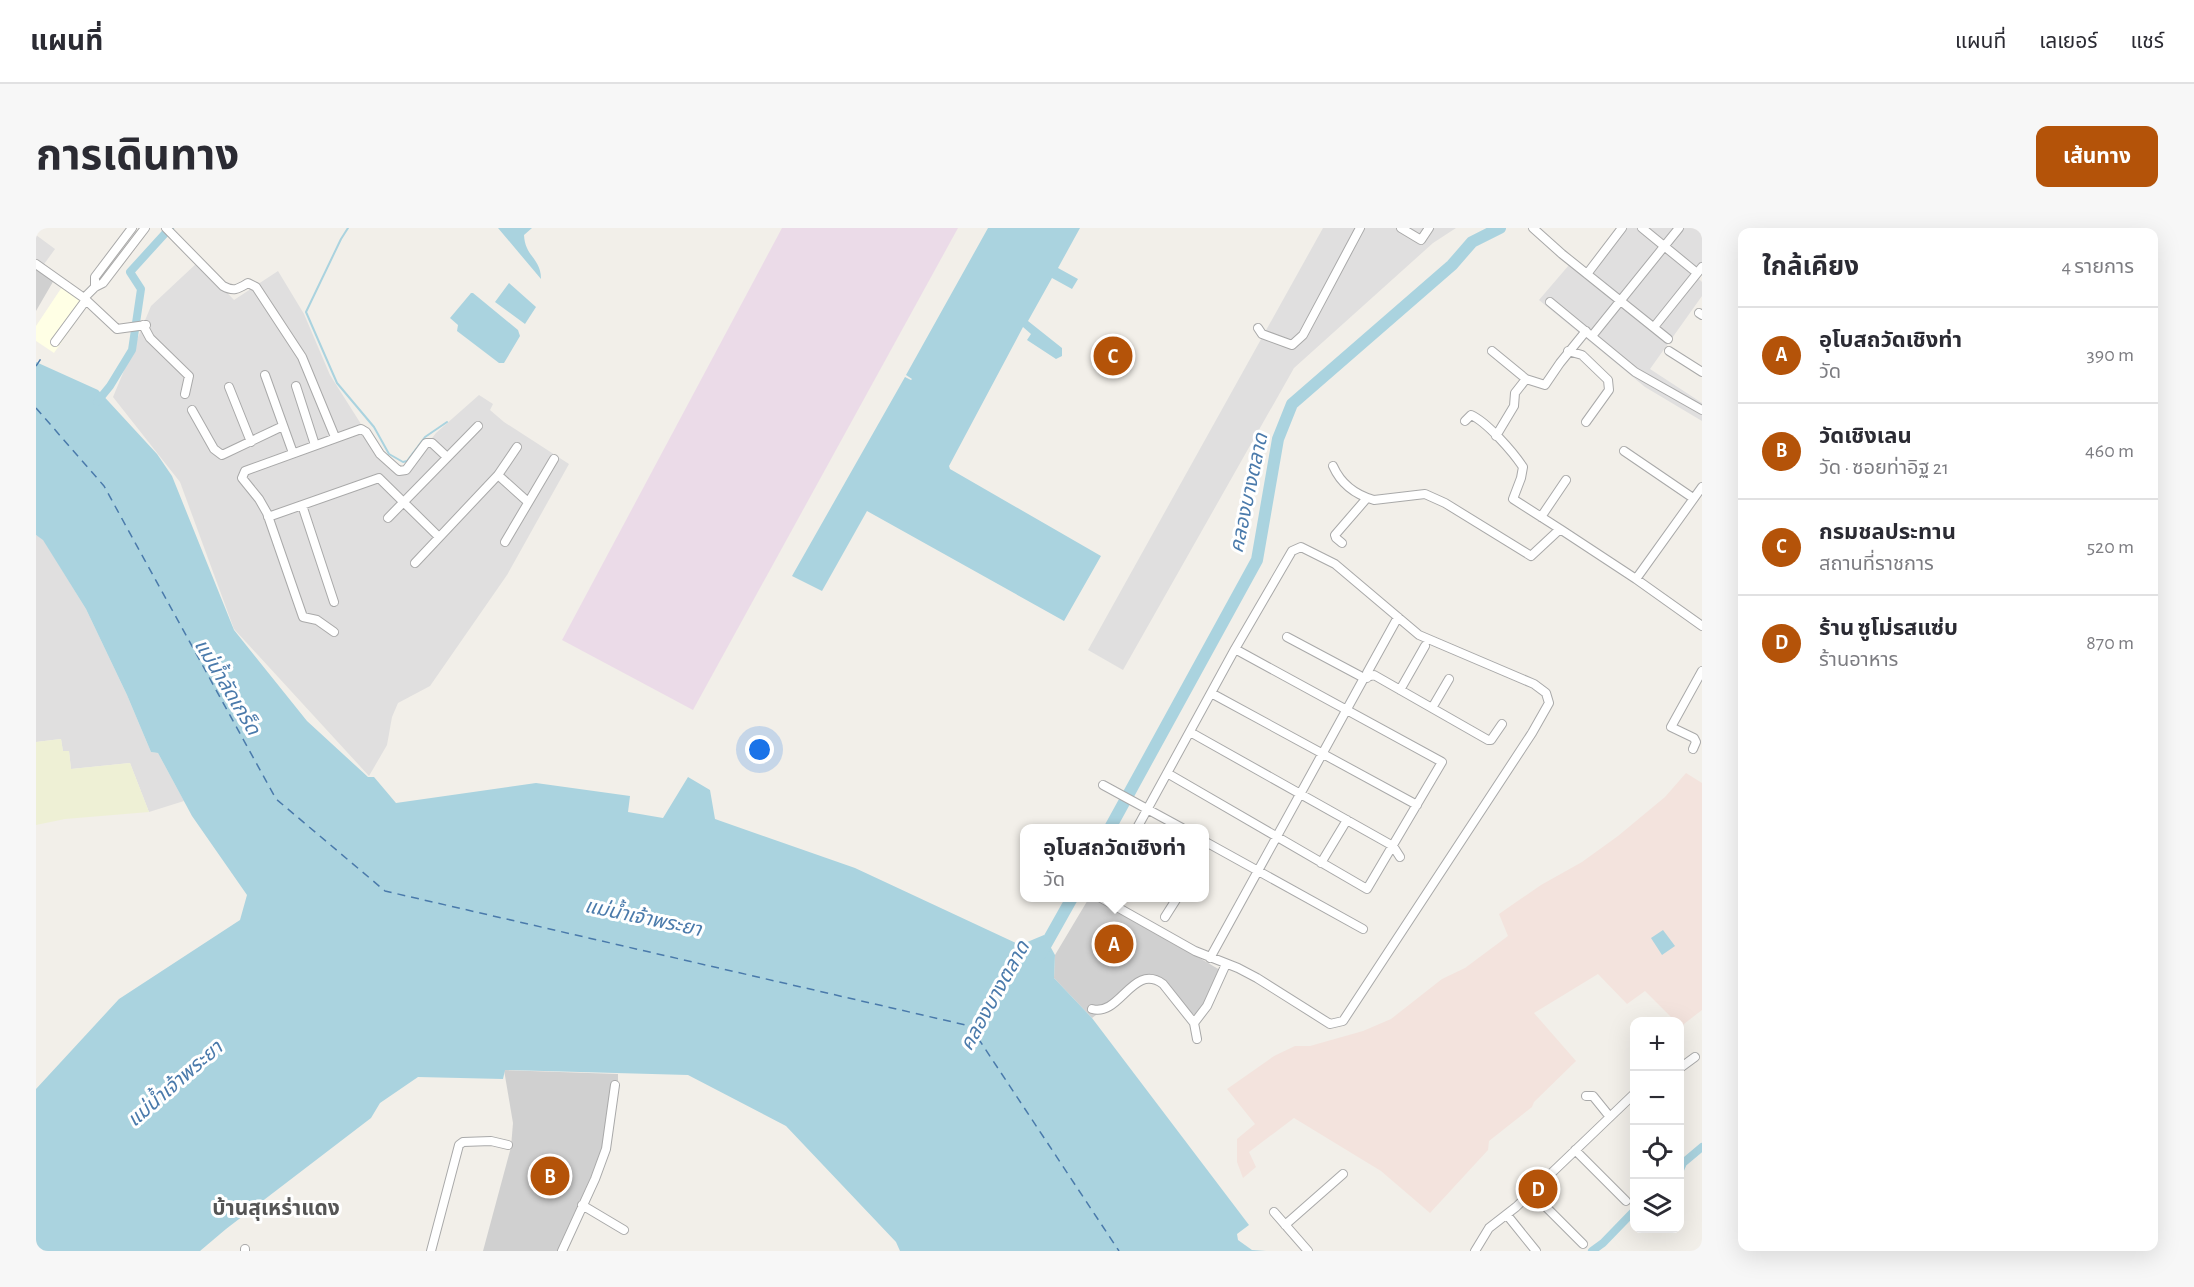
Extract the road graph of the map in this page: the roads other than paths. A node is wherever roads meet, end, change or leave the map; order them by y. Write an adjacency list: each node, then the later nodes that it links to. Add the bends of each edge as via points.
1 (132, 228): 15 (street, via 95,277)
2 (145, 228): 15 (street, via 103,283)
3 (166, 228): 40 (street, via 223,286 231,290 248,283 261,293 302,357)
4 (1360, 228): 20 (street, via 1303,335 1292,345 1262,334)
5 (1401, 228): 6 (street, via 1421,240)
6 (1429, 228)
7 (1533, 228): 14 (street)
8 (1622, 228): 14 (street)
9 (1642, 228): 11 (street)
10 (1678, 228): 11 (street)
11 (1664, 246): 13 (street); 17 (street)
12 (36, 264): 16 (street)
13 (1700, 270): 19 (street)
14 (1587, 274): 17 (street)
15 (95, 287): 16 (street)
16 (85, 299): 23 (street); 32 (street, via 111,326 138,327 150,338 189,376)
17 (1620, 300): 19 (street); 21 (street)
18 (1550, 303): 21 (street)
19 (1654, 327): 22 (street)
20 (1258, 328)
21 (1589, 334): 25 (street); 34 (street, via 1635,372)
22 (1668, 339)
23 (55, 342)
24 (1492, 351): 29 (street)
25 (1568, 351): 29 (street, via 1545,385); 36 (street, via 1582,355 1610,385)
26 (1669, 351): 27 (street)
27 (1702, 372)
28 (265, 375): 37 (street)
29 (1526, 379): 39 (street, via 1515,393 1514,406)
30 (296, 386): 42 (street)
31 (230, 387): 41 (street)
32 (185, 394)
33 (192, 410): 41 (street, via 214,449 222,455)
34 (1702, 410)
35 (1465, 421): 39 (street, via 1471,415)
36 (1586, 422)
37 (283, 426): 41 (street); 45 (street)
38 (478, 426): 46 (street)
39 (1496, 436): 58 (street, via 1523,466 1513,499)
40 (335, 437): 42 (street); 46 (street, via 364,430 380,454 399,471 406,470 426,443 432,443)
41 (251, 442)
42 (315, 444): 45 (street)
43 (517, 447): 49 (street)
44 (1624, 451): 53 (street)
45 (293, 453): 57 (street, via 238,473 260,499)
46 (447, 457): 55 (street)
47 (554, 459): 54 (street)
48 (1333, 466): 52 (street, via 1339,479)
49 (498, 475): 54 (street); 61 (street)
50 (1566, 480): 58 (street)
51 (1702, 487): 53 (street)
52 (1366, 498): 60 (street, via 1425,494 1531,556); 63 (street, via 1335,535)
53 (1694, 498): 65 (street)
54 (528, 502): 62 (street)
55 (403, 503): 56 (street, via 379,478); 59 (street); 61 (street)
56 (302, 505): 57 (street); 66 (street)
57 (268, 517): 69 (street, via 303,617 317,620)
58 (1541, 517): 60 (street)
59 (388, 518)
60 (1560, 529): 65 (street)
61 (439, 537): 64 (street)
62 (505, 542)
63 (1342, 543)
64 (415, 563)
65 (1636, 579): 68 (street)
66 (334, 602)
67 (1398, 617): 72 (street, via 1335,564 1300,547 1292,551); 74 (street); 103 (street, via 1419,634 1534,684 1546,693 1549,703 1343,1021 1330,1024 1257,978)
68 (1702, 626)
69 (334, 632)
70 (1287, 637): 74 (street)
71 (1425, 646): 76 (street)
72 (1235, 649): 77 (street); 79 (street)
73 (1702, 671): 82 (street, via 1671,727 1694,738)
74 (1365, 678): 76 (street, via 1374,675); 79 (street)
75 (1449, 679): 78 (street)
76 (1400, 690): 78 (street)
77 (1211, 693): 81 (street); 83 (street)
78 (1432, 708): 80 (street, via 1490,741)
79 (1347, 709): 83 (street); 87 (street, via 1442,761)
80 (1502, 724)
81 (1190, 732): 84 (street); 86 (street)
82 (1693, 749)
83 (1323, 753): 86 (street); 87 (street)
84 (1167, 773): 88 (street); 92 (street)
85 (1103, 785): 88 (street)
86 (1300, 794): 89 (street); 92 (street)
87 (1417, 805): 94 (street)
88 (1148, 810): 90 (street); 91 (street)
89 (1347, 820): 94 (street); 96 (street)
90 (1139, 824)
91 (1174, 824)
92 (1276, 837): 96 (street); 97 (street)
93 (1209, 846): 97 (street)
94 (1393, 846): 95 (street); 96 (street, via 1367,889)
95 (1400, 857)
96 (1322, 864)
97 (1257, 870): 101 (street); 102 (street)
98 (1110, 902): 102 (street)
99 (1174, 902): 100 (street)
100 (1165, 917)
101 (1363, 929)
102 (1210, 958): 103 (street)
103 (1226, 964): 105 (street, via 1207,1006)
104 (1092, 1009): 105 (street, via 1108,1007 1139,981 1149,978 1163,984)
105 (1194, 1023): 106 (street)
106 (1197, 1039)
107 (1695, 1057): 108 (street)
108 (1684, 1065)
109 (615, 1085): 118 (street, via 606,1149)
110 (1586, 1095): 112 (street, via 1593,1096)
111 (1630, 1099): 112 (street)
112 (1610, 1117): 114 (street)
113 (508, 1145): 124 (street, via 491,1141 459,1144)
114 (1575, 1150): 116 (street); 117 (street)
115 (1343, 1174): 121 (street)
116 (1532, 1192): 120 (street); 123 (street)
117 (1626, 1201)
118 (582, 1205): 122 (street); 125 (street)
119 (1274, 1212): 121 (street)
120 (1507, 1215): 127 (street, via 1489,1228); 128 (street)
121 (1285, 1225): 126 (street)
122 (624, 1230)
123 (1583, 1244)
124 (430, 1251)
125 (562, 1251)
126 (1308, 1251)
127 (1476, 1251)
128 (1536, 1251)

